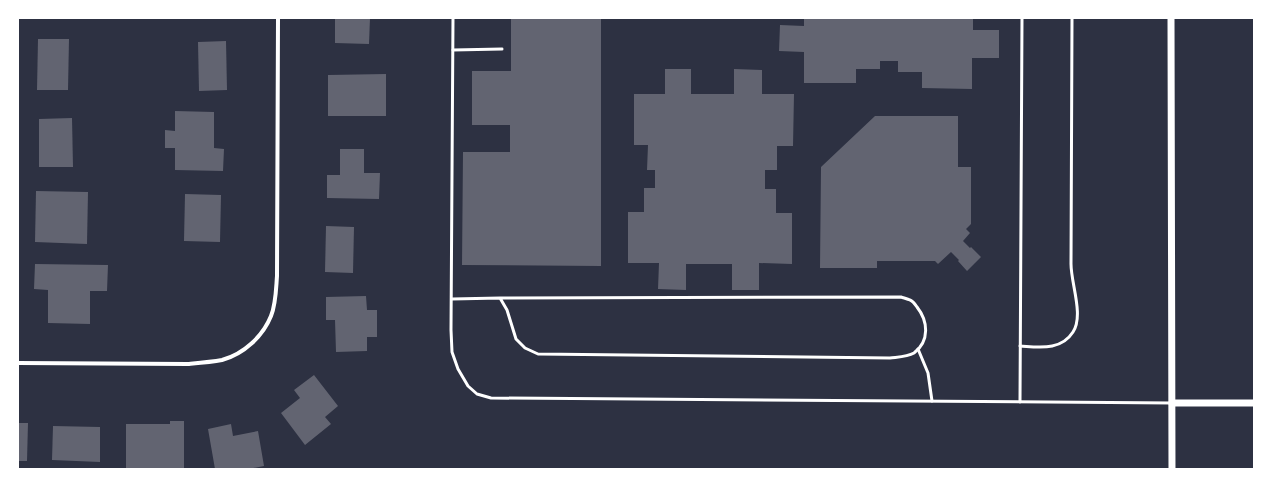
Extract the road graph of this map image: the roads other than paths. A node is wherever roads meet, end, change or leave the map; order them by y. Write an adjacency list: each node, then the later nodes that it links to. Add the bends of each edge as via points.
1 (278, 18): 12 (street, via 277,276 271,314 265,328 246,348 222,360 188,364)
2 (453, 18): 7 (lane)
3 (1022, 18): 10 (lane)
4 (1072, 18): 10 (lane, via 1071,270 1077,324 1064,342 1055,346)
5 (1171, 18): 15 (street)
6 (502, 49): 7 (lane)
7 (453, 50): 9 (lane)
8 (500, 298): 9 (lane); 11 (lane, via 507,310 516,339 525,348 538,354 890,358 913,354); 11 (lane, via 901,297 911,300 924,319 924,341)
9 (452, 299): 13 (lane, via 452,352 458,369 468,386 477,394 491,398)
10 (1020, 346): 14 (lane)
11 (918, 349): 13 (lane, via 928,372)
12 (18, 364)
13 (932, 401): 14 (lane)
14 (1020, 402): 15 (lane)
15 (1172, 403): 16 (street); 17 (street)
16 (1254, 403)
17 (1172, 469)

